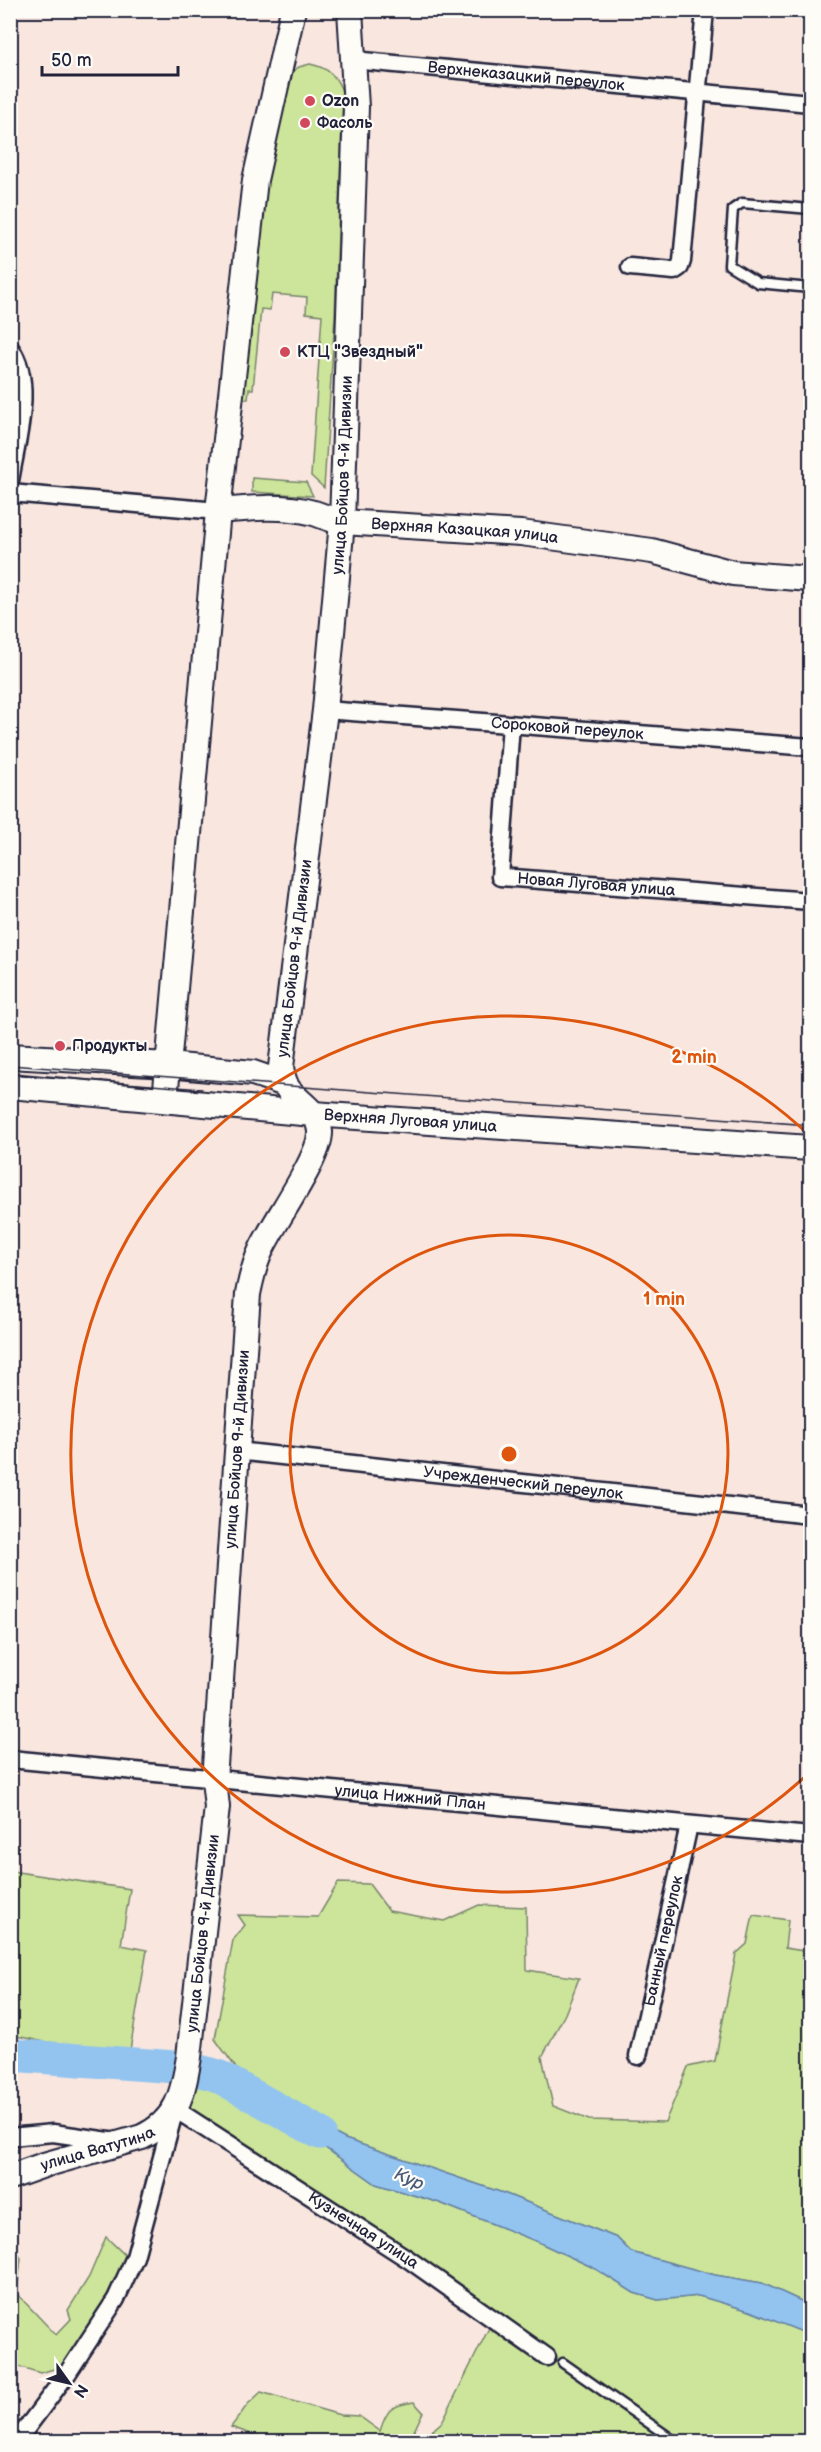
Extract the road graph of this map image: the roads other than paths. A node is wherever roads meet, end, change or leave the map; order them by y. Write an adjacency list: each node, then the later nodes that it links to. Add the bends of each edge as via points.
1 (293, 10): 13 (street, via 255,180)
2 (350, 10): 4 (street, улица Бойцов 9-й Дивизии)
3 (705, 10): 5 (street)
4 (353, 60): 5 (street, Верхнеказацкий переулок); 14 (street, улица Бойцов 9-й Дивизии, via 356,107)
5 (698, 92): 6 (street, Верхнеказацкий переулок); 8 (street, via 680,267 674,271)
6 (810, 103)
7 (810, 209): 9 (lane, via 742,203 733,209 729,265 758,283)
8 (630, 267)
9 (810, 288)
10 (10, 348): 11 (street, via 19,364 23,384)
11 (10, 481)
12 (10, 493): 13 (street, Верхняя Казацкая улица)
13 (218, 511): 14 (street, Верхняя Казацкая улица, via 280,508); 22 (street)
14 (342, 522): 15 (street, Верхняя Казацкая улица, via 521,533 652,551 733,573); 16 (street, улица Бойцов 9-й Дивизии)
15 (810, 579)
16 (325, 710): 17 (street, Сороковой переулок); 20 (street, улица Бойцов 9-й Дивизии)
17 (511, 724): 18 (street, Сороковой переулок); 19 (street, Новая Луговая улица, via 500,877)
18 (810, 747)
19 (810, 901)
20 (288, 1000): 23 (street, via 277,1039); 24 (street, улица Бойцов 9-й Дивизии, via 281,1067)
21 (10, 1056): 22 (street)
22 (168, 1065): 23 (street); 26 (street)
23 (253, 1073): 24 (street); 26 (street, via 218,1093)
24 (285, 1084): 27 (street)
25 (10, 1086): 26 (street, Верхняя Луговая улица)
26 (173, 1100): 27 (street, Верхняя Луговая улица)
27 (313, 1114): 28 (street, Верхняя Луговая улица); 29 (street, улица Бойцов 9-й Дивизии, via 320,1132 318,1144 252,1272)
28 (810, 1148)
29 (237, 1451): 30 (street, Учрежденческий переулок); 32 (street, улица Бойцов 9-й Дивизии)
30 (810, 1515)
31 (10, 1760): 32 (street, улица Нижний План)
32 (214, 1780): 33 (street, улица Нижний План); 36 (street, улица Бойцов 9-й Дивизии, via 217,1807 189,2056)
33 (689, 1825): 34 (street, улица Нижний План); 35 (street, Банный переулок)
34 (810, 1836)
35 (638, 2056)
36 (176, 2109): 38 (street, улица Ватутина, via 154,2132); 40 (street, Кузнечная улица, via 408,2259); 41 (street, via 135,2257 116,2299)
37 (10, 2137): 38 (street, via 53,2133)
38 (123, 2143): 39 (street, улица Ватутина)
39 (10, 2177)
40 (555, 2360): 42 (lane)
41 (16, 2442)
42 (676, 2442)

